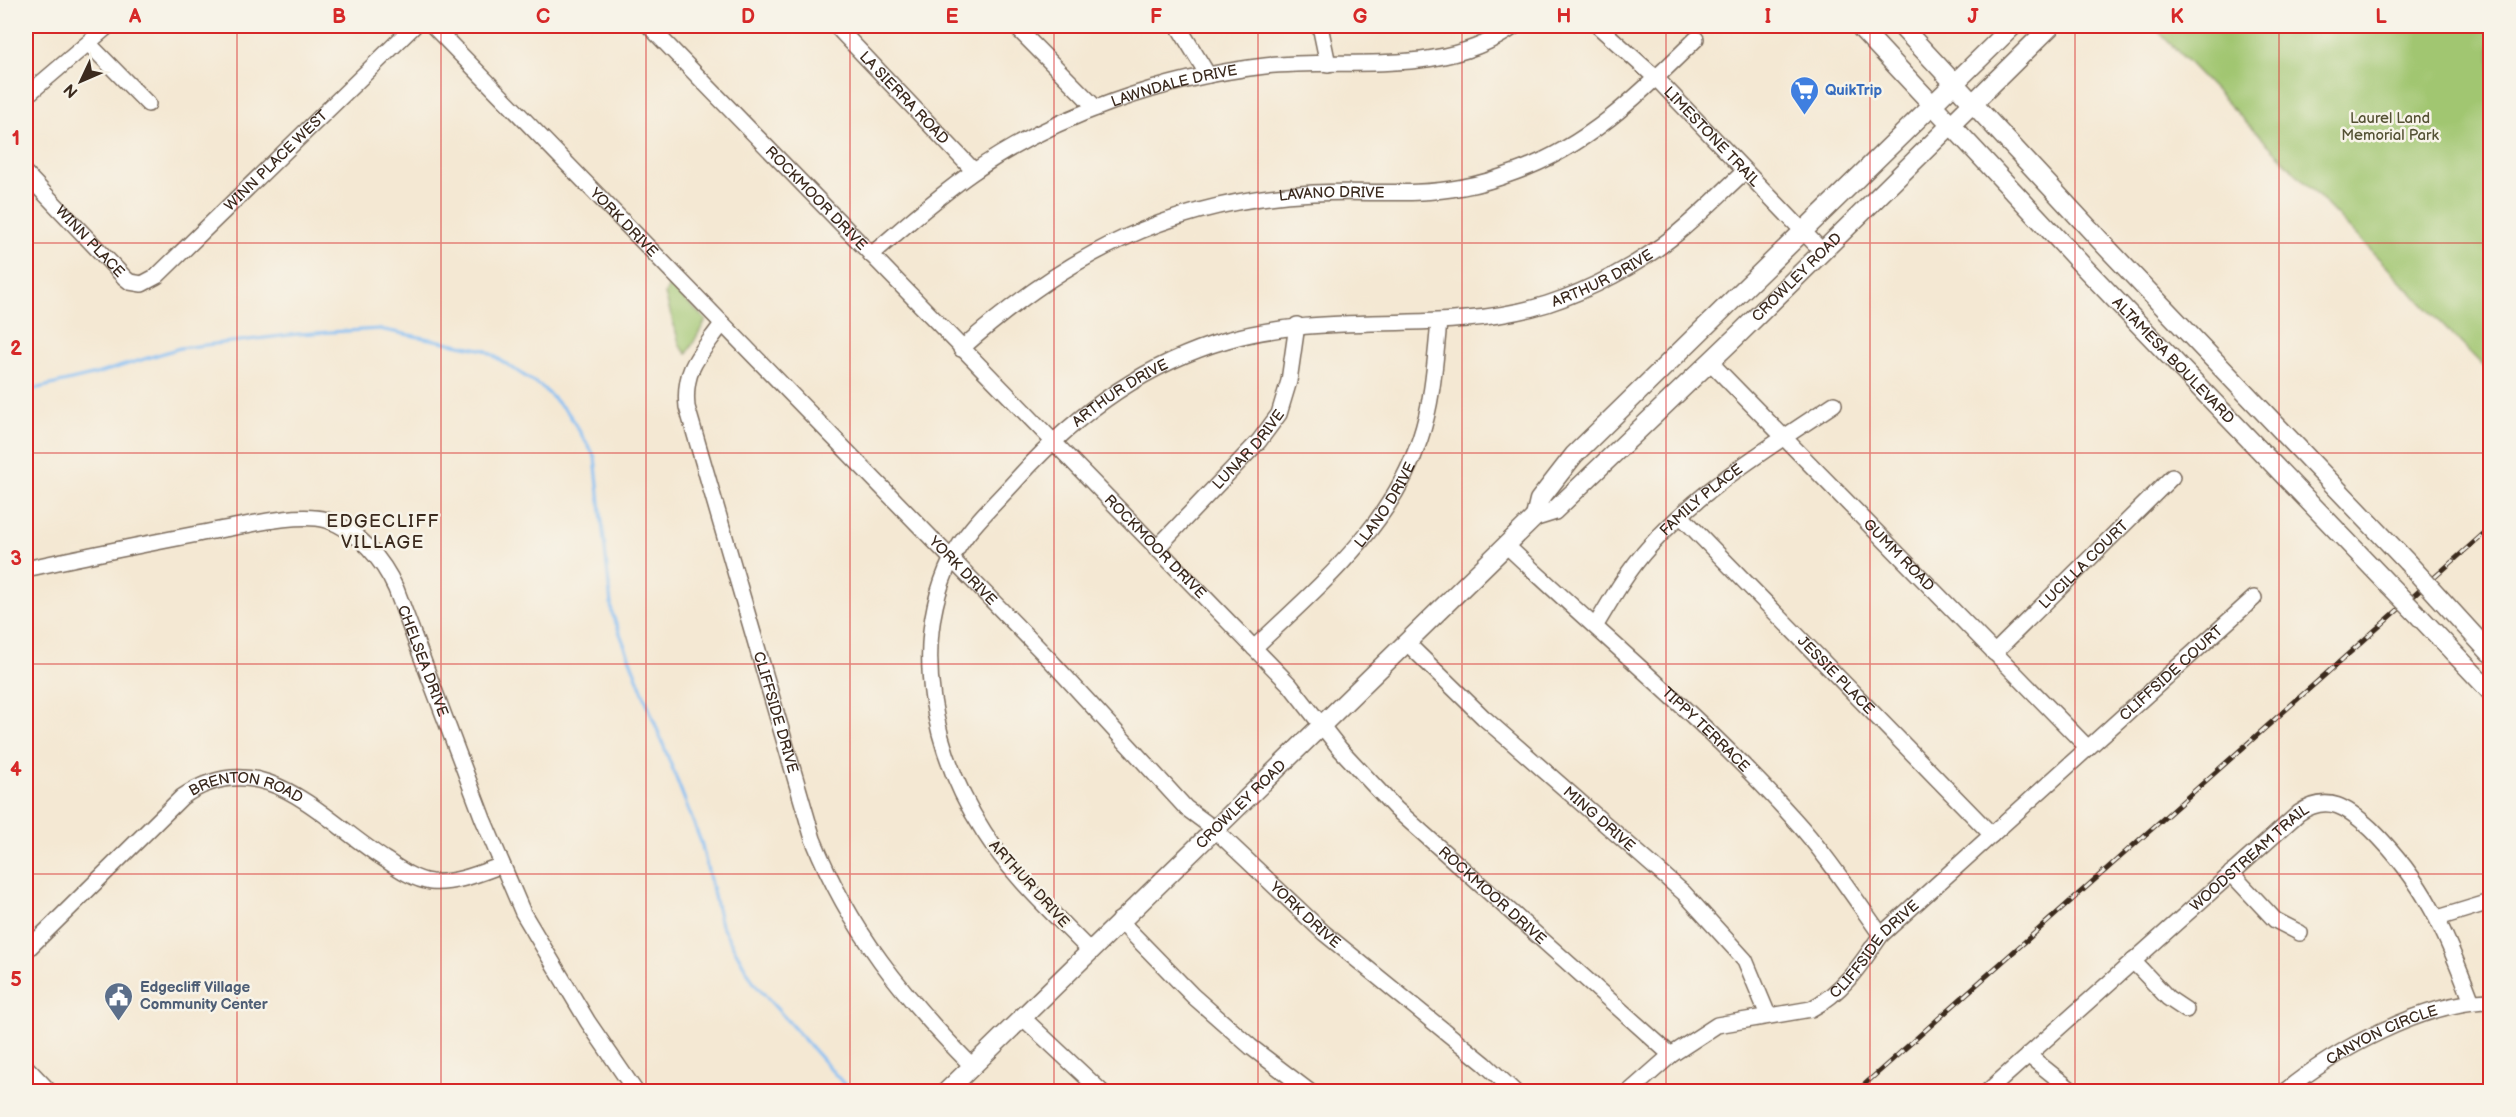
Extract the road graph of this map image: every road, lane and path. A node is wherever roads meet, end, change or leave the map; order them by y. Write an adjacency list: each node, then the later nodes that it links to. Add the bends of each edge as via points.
1 (108, 26): 16 (street)
2 (414, 26): 34 (street, WINN PLACE WEST, via 157,276 142,284)
3 (433, 26): 37 (street, YORK DRIVE)
4 (649, 26): 32 (street, ROCKMOOR DRIVE)
5 (836, 26): 27 (street, LA SIERRA ROAD)
6 (1015, 26): 25 (street)
7 (1178, 26): 18 (street)
8 (1320, 26): 17 (street)
9 (1515, 26): 17 (street, LAWNDALE DRIVE, via 1496,39 1461,53 1426,61)
10 (1598, 26): 19 (street, LIMESTONE TRAIL)
11 (1859, 26): 23 (main road, ALTAMESA BOULEVARD)
12 (1901, 26): 20 (main road, ALTAMESA BOULEVARD)
13 (2013, 26): 20 (main road, CROWLEY ROAD)
14 (2050, 26): 22 (main road, CROWLEY ROAD)
15 (1696, 39): 19 (street, LAVANO DRIVE)
16 (89, 44): 21 (street); 24 (street)
17 (1328, 64): 18 (street, LAWNDALE DRIVE, via 1266,66)
18 (1208, 75): 25 (street, LAWNDALE DRIVE)
19 (1656, 78): 28 (street, LIMESTONE TRAIL); 39 (street, LAVANO DRIVE, via 1605,123 1564,150 1517,171 1463,187 1268,197 1163,221 1059,272 1002,312)
20 (1954, 82): 22 (main road, ALTAMESA BOULEVARD); 23 (main road, CROWLEY ROAD)
21 (26, 96)
22 (1972, 102): 26 (main road, CROWLEY ROAD); 33 (main road, ALTAMESA BOULEVARD)
23 (1932, 103): 26 (main road, ALTAMESA BOULEVARD); 30 (main road, CROWLEY ROAD)
24 (148, 104)
25 (1096, 108): 27 (street, LAWNDALE DRIVE)
26 (1952, 123): 31 (main road, CROWLEY ROAD); 35 (main road, ALTAMESA BOULEVARD)
27 (974, 171): 32 (street, LAWNDALE DRIVE)
28 (1745, 171): 30 (street, LIMESTONE TRAIL); 36 (street, ARTHUR DRIVE, via 1673,237 1614,274 1546,304 1492,316)
29 (26, 174): 34 (street, WINN PLACE)
30 (1802, 230): 31 (street, LIMESTONE TRAIL); 46 (main road, CROWLEY ROAD, via 1574,455 1539,501)
31 (1822, 251): 40 (main road, CROWLEY ROAD)
32 (871, 255): 39 (street, ROCKMOOR DRIVE)
33 (2128, 269): 35 (main road); 56 (main road, ALTAMESA BOULEVARD, bridge)
34 (130, 282)
35 (2099, 283): 57 (main road, ALTAMESA BOULEVARD, bridge)
36 (1439, 321): 38 (street, ARTHUR DRIVE); 54 (street, LLANO DRIVE, via 1431,395 1421,437 1389,506 1357,548)
37 (722, 324): 49 (street, YORK DRIVE); 79 (street, CLIFFSIDE DRIVE, via 695,361 685,384 687,407 813,839 839,898 873,953 925,1017)
38 (1298, 325): 43 (street, ARTHUR DRIVE, via 1225,341 1150,370 1106,397); 48 (street, LUNAR DRIVE, via 1279,414 1259,441)
39 (961, 349): 43 (street, ROCKMOOR DRIVE)
40 (1710, 362): 42 (street, GUMM ROAD); 46 (main road, CROWLEY ROAD, via 1554,511)
41 (1834, 404): 42 (street, FAMILY PLACE)
42 (1784, 437): 45 (street, FAMILY PLACE, via 1715,485); 55 (street, GUMM ROAD)
43 (1053, 444): 48 (street, ROCKMOOR DRIVE); 49 (street, ARTHUR DRIVE, via 971,531)
44 (2172, 477): 55 (street, LUCILLA COURT)
45 (1681, 516): 52 (street, FAMILY PLACE, via 1649,546); 61 (street, JESSIE PLACE)
46 (1535, 517): 47 (main road, CROWLEY ROAD)
47 (1506, 545): 52 (street, TIPPY TERRACE); 53 (main road, CROWLEY ROAD)
48 (1156, 549): 54 (street, ROCKMOOR DRIVE)
49 (951, 559): 60 (street, YORK DRIVE, via 1186,808); 69 (street, ARTHUR DRIVE, via 935,609 930,653 933,700 948,760 984,833)
50 (26, 569): 62 (street, CHELSEA DRIVE, via 252,524 320,519 345,528 388,572)
51 (2254, 598): 59 (street, CLIFFSIDE COURT)
52 (1596, 626): 68 (street, TIPPY TERRACE, via 1676,698 1795,820)
53 (1406, 642): 58 (main road, CROWLEY ROAD); 75 (street, MING DRIVE, via 1483,717 1684,893 1745,960)
54 (1254, 648): 58 (street, ROCKMOOR DRIVE)
55 (1995, 653): 59 (street, GUMM ROAD)
56 (2490, 653)
57 (2490, 691)
58 (1321, 723): 60 (main road, CROWLEY ROAD); 77 (street, ROCKMOOR DRIVE, via 1396,809)
59 (2088, 748): 61 (street, CLIFFSIDE DRIVE)
60 (1213, 828): 66 (main road, CROWLEY ROAD); 86 (street, YORK DRIVE, via 1323,933)
61 (1992, 835): 68 (street, CLIFFSIDE DRIVE)
62 (502, 865): 70 (street, BRENTON ROAD, via 453,881 418,879 364,846 277,783 232,778 196,787 182,796); 82 (street, CHELSEA DRIVE, via 544,952)
63 (2231, 873): 65 (street, WOODSTREAM TRAIL, via 2299,813 2330,802 2359,818 2396,854); 67 (street, via 2275,920); 71 (street, WOODSTREAM TRAIL)
64 (2490, 902): 65 (street)
65 (2438, 918): 73 (street, WOODSTREAM TRAIL)
66 (1119, 920): 69 (main road, CROWLEY ROAD); 85 (street, via 1192,996)
67 (2300, 933)
68 (1881, 935): 75 (street, CLIFFSIDE DRIVE, via 1845,984 1825,1001 1811,1009)
69 (1089, 950): 76 (main road, CROWLEY ROAD)
70 (26, 951)
71 (2133, 961): 74 (street, via 2168,998); 78 (street, WOODSTREAM TRAIL)
72 (2490, 1001): 73 (street, CANYON CIRCLE)
73 (2472, 1002): 90 (street, CANYON CIRCLE, via 2368,1036)
74 (2186, 1010)
75 (1768, 1015): 77 (street, CLIFFSIDE DRIVE, via 1717,1025)
76 (1022, 1017): 79 (main road, CROWLEY ROAD); 84 (street)
77 (1671, 1055): 87 (street, CLIFFSIDE DRIVE)
78 (2028, 1055): 88 (street, WOODSTREAM TRAIL); 89 (street)
79 (972, 1066): 83 (main road, CROWLEY ROAD)
80 (26, 1067): 81 (street)
81 (50, 1092)
82 (636, 1092)
83 (946, 1092)
84 (1102, 1092)
85 (1310, 1092)
86 (1515, 1092)
87 (1629, 1092)
88 (1987, 1092)
89 (2074, 1092)
90 (2284, 1092)

